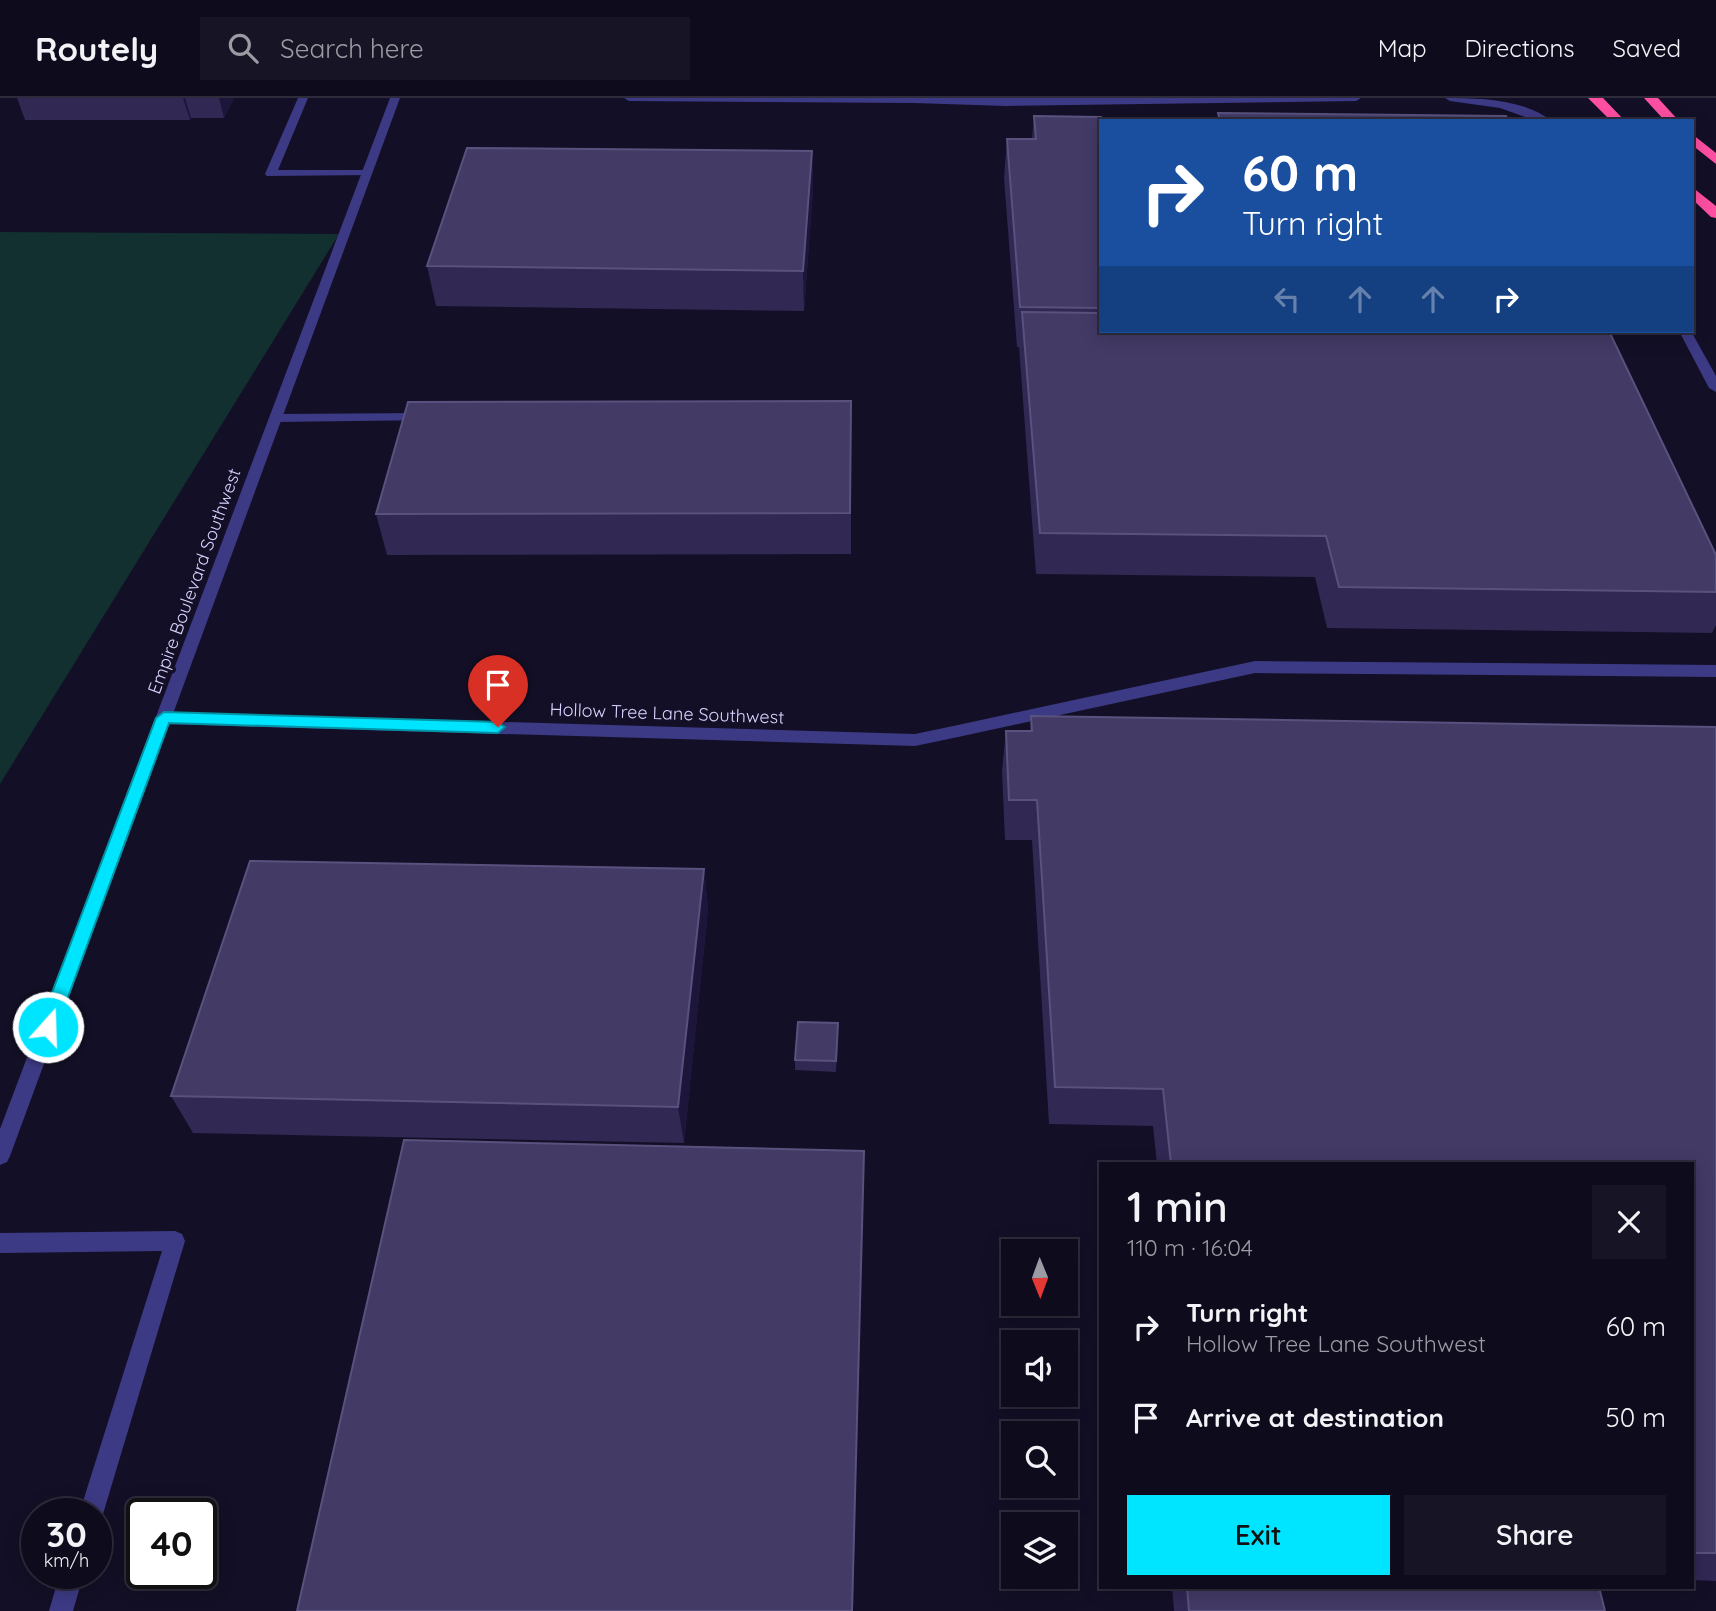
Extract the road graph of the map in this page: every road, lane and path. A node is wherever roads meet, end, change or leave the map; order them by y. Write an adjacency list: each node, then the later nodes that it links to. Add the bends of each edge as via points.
1 (303, 98): 13 (street, via 271,174)
2 (395, 98): 13 (street, Empire Boulevard Southwest)
3 (629, 98): 4 (street)
4 (1356, 98)
5 (1450, 98): 8 (street, via 1491,101)
6 (1595, 98): 9 (highway)
7 (1651, 98): 10 (highway)
8 (1543, 119)
9 (1617, 119)
10 (1671, 119)
11 (1694, 140): 12 (highway)
12 (1716, 160)
13 (367, 173): 19 (street, Empire Boulevard Southwest)
14 (1694, 193): 15 (highway)
15 (1716, 214)
16 (1686, 333): 17 (street)
17 (1716, 388)
18 (446, 417): 19 (street)
19 (276, 418): 21 (street, Empire Boulevard Southwest)
20 (1716, 671): 21 (street, Hollow Tree Lane Southwest, via 1255,667 915,740)
21 (164, 718): 22 (street, Empire Boulevard Southwest)
22 (0, 1156)
23 (0, 1243): 24 (street, via 175,1241)
24 (96, 1498)
25 (67, 1589): 26 (street)
26 (61, 1611)

